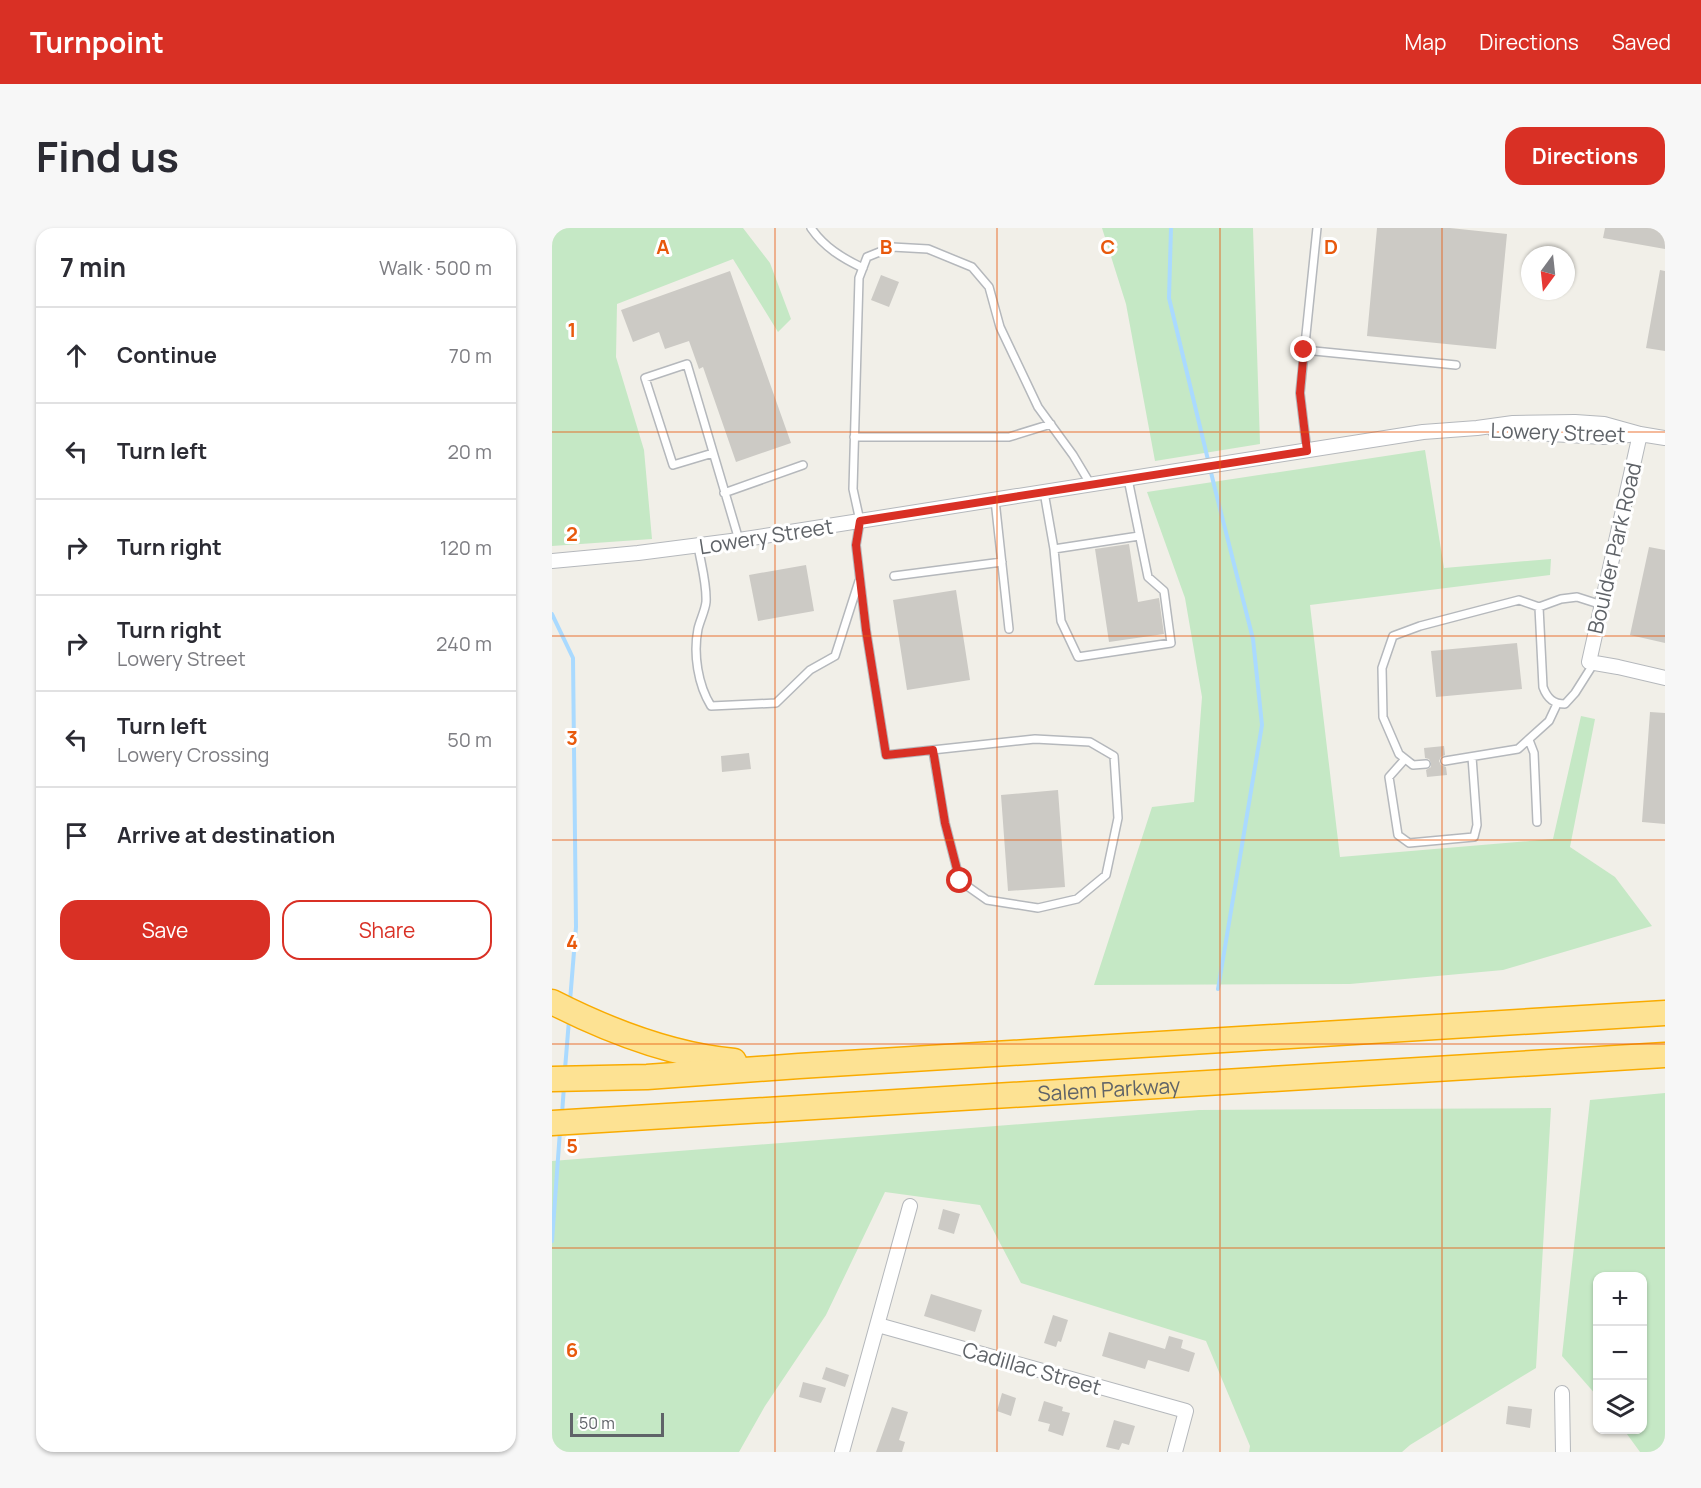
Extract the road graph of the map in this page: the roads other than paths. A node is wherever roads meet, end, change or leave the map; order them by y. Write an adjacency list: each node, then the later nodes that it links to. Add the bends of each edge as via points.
1 (811, 228): 3 (lane, via 828,248)
2 (1317, 228): 4 (lane)
3 (863, 268): 6 (lane, via 867,257 892,247 928,249 972,267 989,286 1000,327 1038,407); 8 (lane, via 859,278)
4 (1304, 350): 5 (lane); 10 (lane, via 1300,393)
5 (1456, 365)
6 (1051, 424): 8 (lane, via 1009,437); 14 (lane)
7 (1640, 434): 9 (street, Lowery Street); 10 (street, Lowery Street, via 1603,437 1477,428 1424,432); 27 (street, Boulder Park Road)
8 (855, 437): 18 (lane, via 853,489)
9 (1665, 438)
10 (1307, 451): 13 (street, Lowery Street)
11 (713, 453): 11 (lane, via 687,364 645,378 673,465); 16 (lane)
12 (803, 465): 16 (lane)
13 (1128, 479): 14 (street, Lowery Street); 19 (lane)
14 (1091, 485): 15 (street, Lowery Street)
15 (1044, 492): 17 (street, Lowery Street); 22 (lane)
16 (724, 493): 20 (lane)
17 (995, 500): 18 (street, Lowery Street); 24 (lane)
18 (860, 521): 20 (street, Lowery Street); 26 (lane, via 856,545)
19 (1139, 536): 22 (lane); 22 (lane, via 1148,577 1164,591 1172,644 1078,657 1061,621)
20 (739, 540): 21 (street, Lowery Street)
21 (698, 546): 23 (street, Lowery Street); 26 (lane, via 706,602 696,641 697,658 703,693 711,706 776,703 810,670 836,656)
22 (1054, 549)
23 (552, 561)
24 (1002, 562): 25 (lane); 29 (lane)
25 (894, 576)
26 (860, 579): 34 (lane, via 886,755)
27 (1602, 605): 28 (lane, via 1577,597); 30 (street, Boulder Park Road)
28 (1539, 607): 32 (lane, via 1543,687 1547,697); 36 (lane, via 1519,600 1393,636 1382,668 1383,717 1399,754)
29 (1009, 629)
30 (1592, 662): 31 (street); 32 (lane, via 1575,693 1565,704)
31 (1665, 678)
32 (1557, 704): 33 (lane, via 1549,722)
33 (1528, 740): 35 (lane, via 1518,749); 39 (lane, via 1534,753)
34 (933, 750): 34 (lane, via 1035,739 1090,742 1114,756 1118,818 1107,875 1077,899 1038,908 987,900 960,881)
35 (1472, 757): 36 (lane, via 1477,825 1474,837 1409,843 1398,835 1389,777); 37 (lane)
36 (1406, 759): 38 (lane, via 1413,765)
37 (1445, 761)
38 (1426, 764)
39 (1538, 822)
40 (552, 1002): 43 (highway, via 603,1026 669,1049 708,1058)
41 (1665, 1013): 43 (highway, Salem Parkway)
42 (1665, 1055): 45 (highway, Salem Parkway)
43 (799, 1066): 44 (highway, Salem Parkway)
44 (552, 1079)
45 (552, 1123)
46 (910, 1206): 47 (street)
47 (878, 1325): 49 (street); 50 (street, Cadillac Street, via 1186,1411)
48 (1562, 1393): 51 (street)
49 (842, 1452)
50 (1175, 1452)
51 (1563, 1452)

